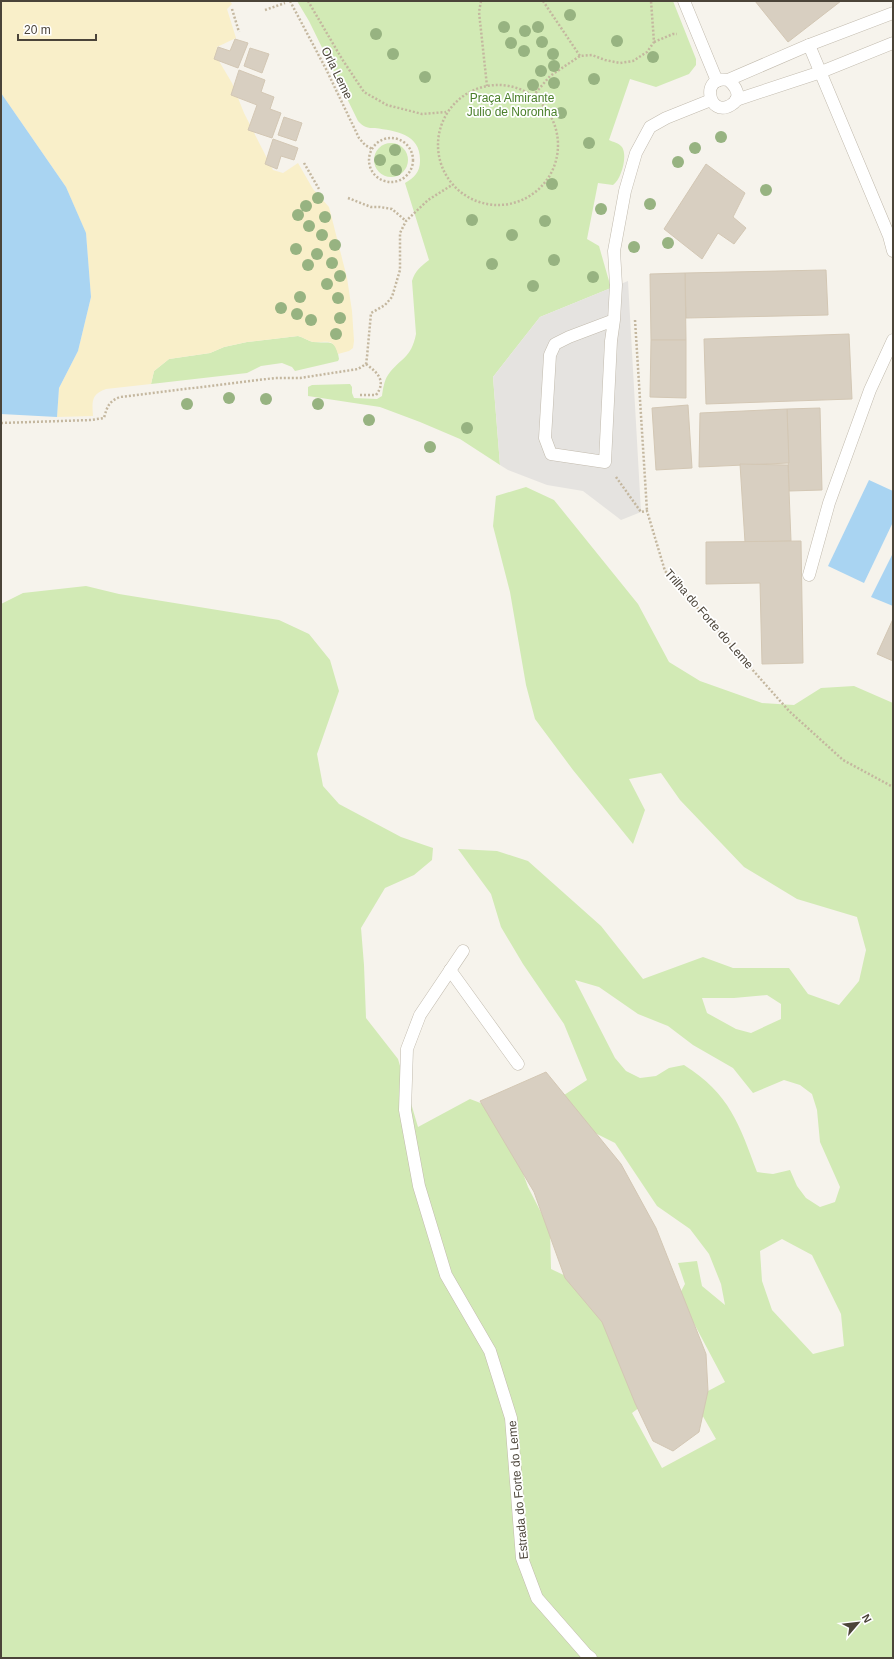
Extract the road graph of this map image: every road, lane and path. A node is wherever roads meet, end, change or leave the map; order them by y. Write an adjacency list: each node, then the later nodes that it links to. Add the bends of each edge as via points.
1 (290, 1): 24 (path, Orla Leme, via 359,138)
2 (308, 1): 23 (path, via 364,92 387,105 422,114)
3 (480, 1): 19 (path)
4 (543, 1): 16 (path)
5 (651, 1): 13 (path)
6 (684, 1): 12 (lane)
7 (285, 3): 9 (path)
8 (232, 9): 11 (path)
9 (265, 10)
10 (893, 13): 15 (lane)
11 (239, 32)
12 (697, 32): 13 (path, via 674,34); 18 (lane)
13 (654, 42): 16 (path, via 647,52 633,61 620,63 592,55)
14 (893, 43): 17 (lane)
15 (809, 45): 17 (lane); 18 (lane)
16 (580, 56): 20 (path, via 550,76)
17 (821, 72): 22 (lane); 30 (lane)
18 (722, 81): 21 (lane, via 712,86 709,93); 22 (lane, via 735,85 738,92)
19 (487, 86): 20 (path, via 496,84 515,87); 23 (path, via 477,88 460,98)
20 (533, 96): 26 (path, via 547,110 556,128 558,149 554,169 543,187 527,199 508,206 487,206 467,198)
21 (711, 100): 22 (lane, via 724,108 734,104); 32 (lane, via 650,127 636,152 625,192 614,251)
22 (736, 100)
23 (446, 112): 26 (path, via 439,130 436,149 441,168)
24 (372, 149): 24 (path, via 369,164 377,177 384,181 399,181 410,171 411,151 402,141 388,138)
25 (304, 163): 27 (path)
26 (452, 185): 29 (path, via 428,200)
27 (319, 189)
28 (348, 198): 29 (path, via 372,207 392,209)
29 (406, 221): 34 (path, via 400,233 400,270 392,297 371,314)
30 (893, 251)
31 (635, 315): 38 (path, Trilha do Forte do Leme)
32 (614, 320): 37 (lane); 37 (lane, via 555,344 550,355 545,438 551,454)
33 (893, 340): 39 (lane, via 870,390 829,503)
34 (366, 364): 35 (path, via 377,372 381,379 379,391 376,395); 36 (path, via 358,369 300,378 275,378 120,397 112,400 107,406 104,418)
35 (360, 395)
36 (1, 423)
37 (605, 462): 38 (path, via 642,512)
38 (647, 511): 40 (path, Trilha do Forte do Leme, via 665,571 789,711 843,760)
39 (809, 575)
40 (893, 787)
41 (463, 952): 42 (lane, Estrada do Forte do Leme)
42 (450, 970): 43 (lane); 44 (lane, Estrada do Forte do Leme, via 420,1015 407,1049 405,1110 419,1186 446,1275 490,1351 511,1418 522,1558 537,1598)
43 (518, 1064)
44 (591, 1658)

